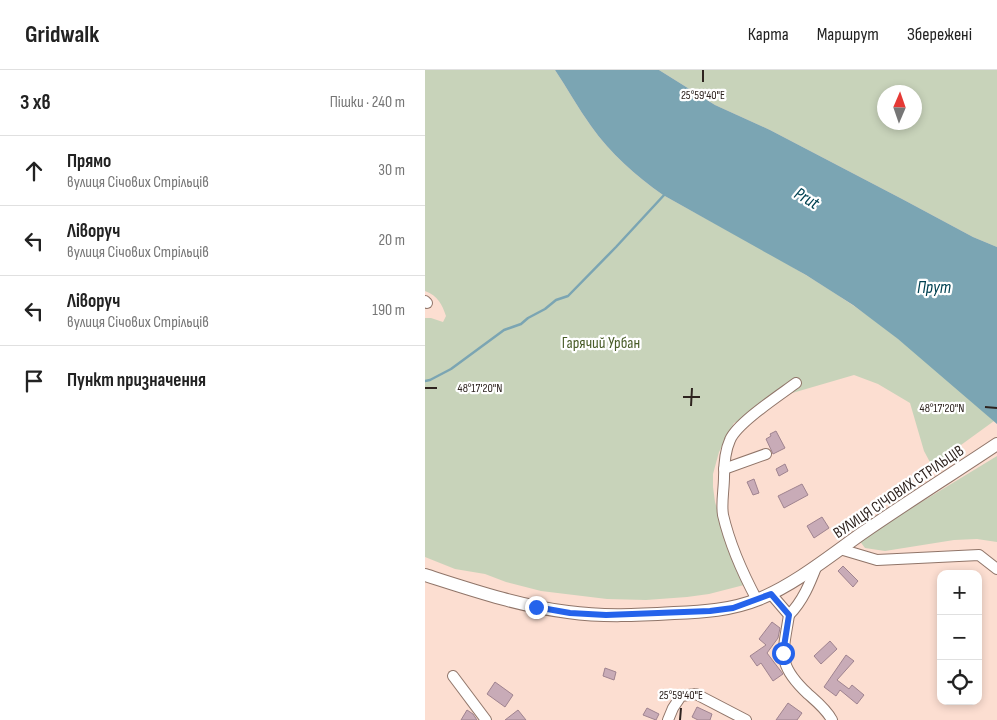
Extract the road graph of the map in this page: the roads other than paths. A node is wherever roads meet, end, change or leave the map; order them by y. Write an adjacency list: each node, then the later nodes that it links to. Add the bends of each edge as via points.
1 (796, 383): 4 (street, via 745,422 730,439)
2 (997, 444): 5 (main road, ВУЛИЦЯ СІЧОВИХ СТРІЛЬЦІВ)
3 (766, 454): 4 (street)
4 (724, 470): 10 (street, via 723,514 743,574)
5 (840, 548): 6 (main road, ВУЛИЦЯ СІЧОВИХ СТРІЛЬЦІВ); 7 (street, via 877,560 979,555)
6 (817, 565): 9 (main road, ВУЛИЦЯ СІЧОВИХ СТРІЛЬЦІВ); 11 (street, via 807,591)
7 (997, 569)
8 (425, 575): 10 (main road, ВУЛИЦЯ СІЧОВИХ СТРІЛЬЦІВ, via 505,599 570,613 606,615 710,611)
9 (771, 594): 10 (main road, ВУЛИЦЯ СІЧОВИХ СТРІЛЬЦІВ); 11 (street)
10 (757, 600)
11 (789, 615): 16 (street, via 784,662 792,676)
12 (453, 676): 13 (street)
13 (486, 720)
14 (668, 720): 15 (street, via 681,696 696,694)
15 (746, 720)
16 (832, 720)

